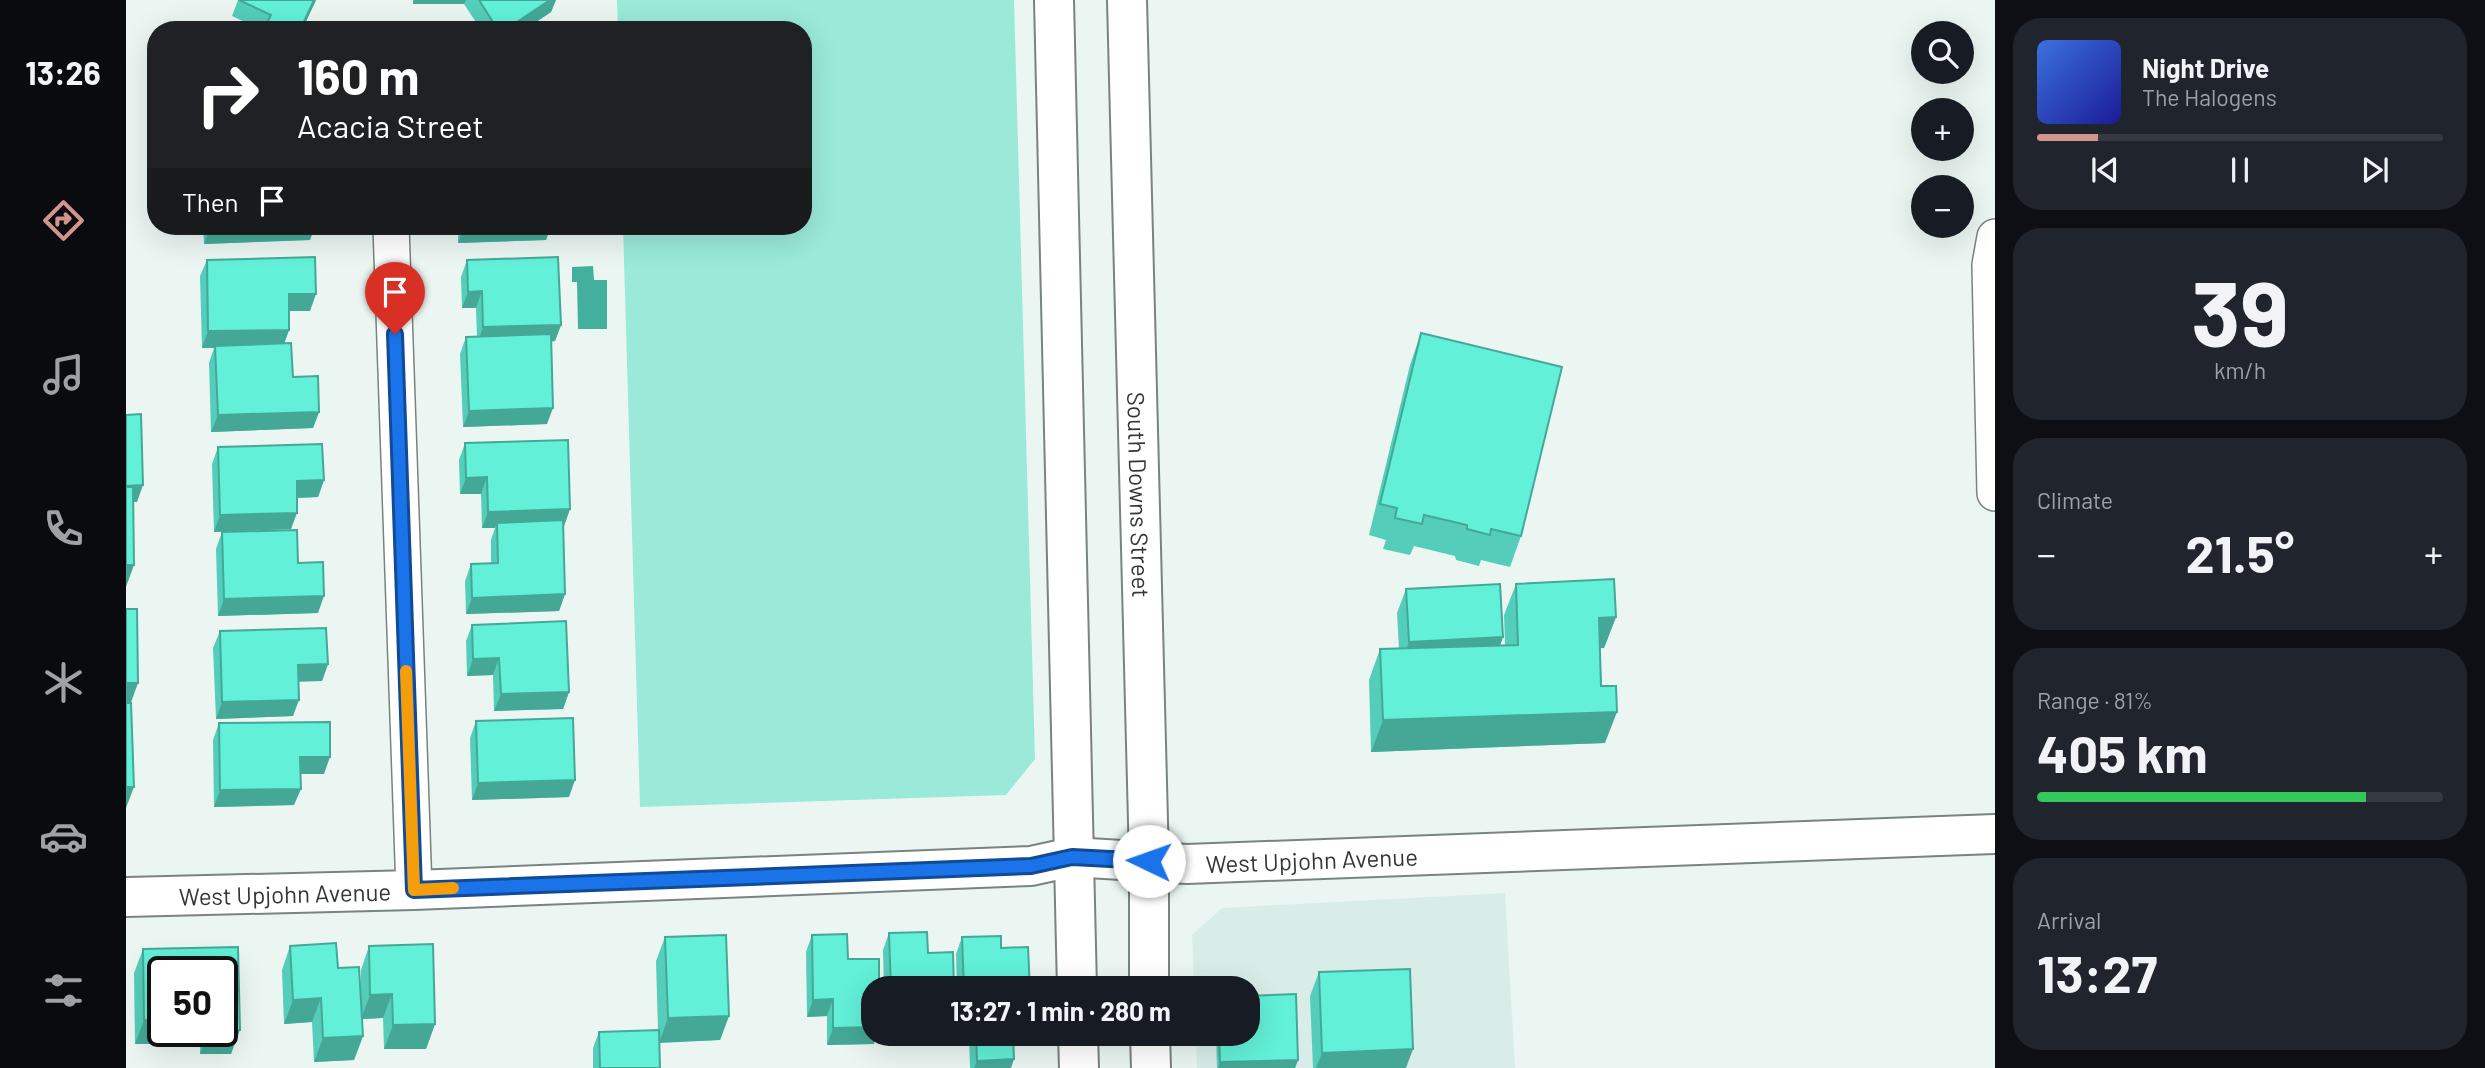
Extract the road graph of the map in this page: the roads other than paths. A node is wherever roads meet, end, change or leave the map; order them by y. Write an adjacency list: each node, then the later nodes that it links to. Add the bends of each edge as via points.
1 (1054, 0): 7 (main road)
2 (1127, 0): 8 (main road, South Downs Street)
3 (391, 235): 9 (street)
4 (1993, 256): 5 (street)
5 (1995, 493)
6 (1995, 834): 8 (main road, West Upjohn Avenue, via 1187,864)
7 (1072, 857): 8 (main road, West Upjohn Avenue); 9 (main road, West Upjohn Avenue, via 1031,866); 11 (main road)
8 (1149, 861): 12 (main road, South Downs Street)
9 (414, 890): 10 (main road, West Upjohn Avenue)
10 (126, 897)
11 (1077, 976)
12 (1149, 976)
13 (1078, 1046): 15 (main road)
14 (1151, 1046): 16 (main road)
15 (1079, 1068)
16 (1152, 1068)

